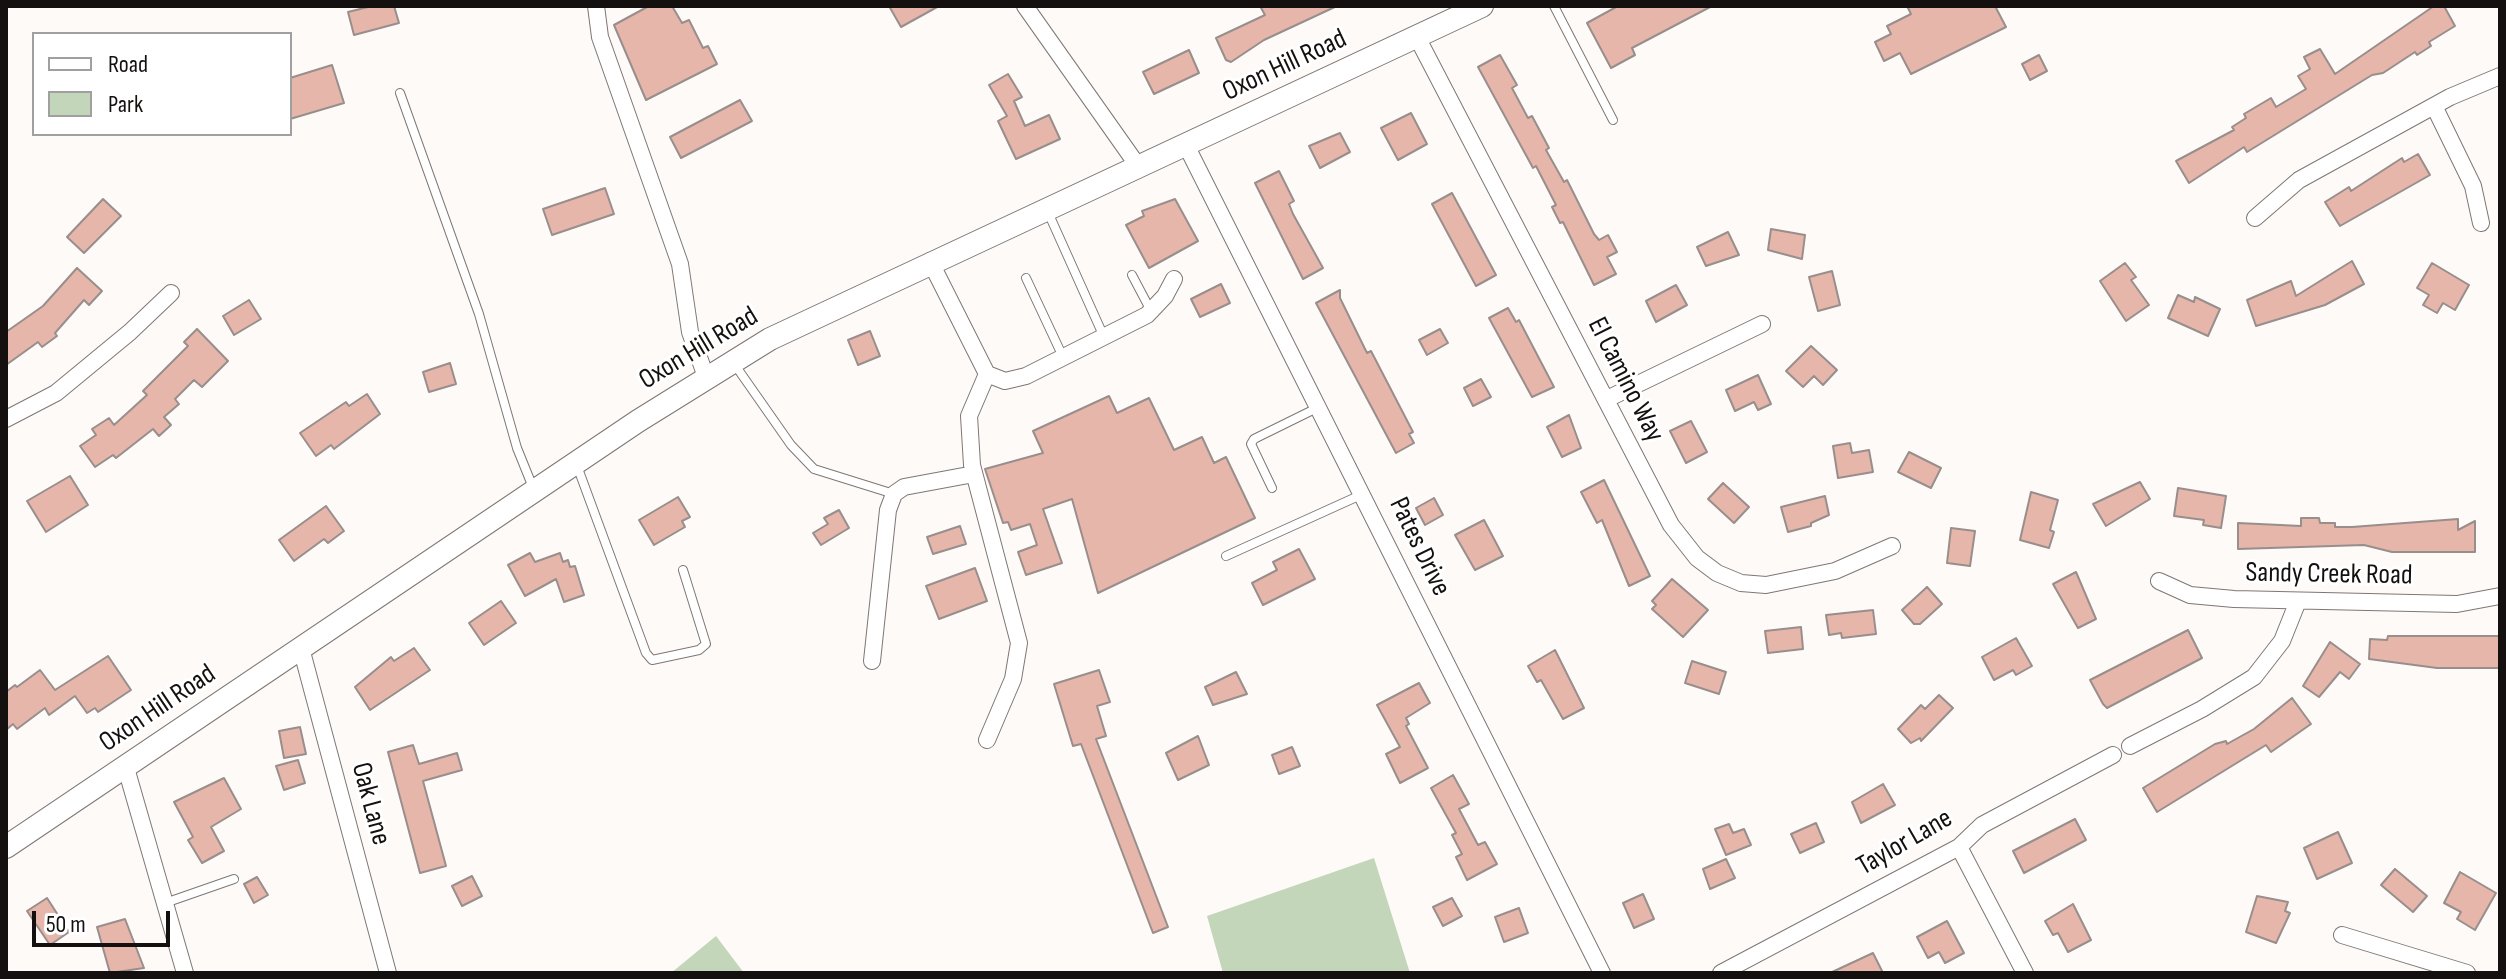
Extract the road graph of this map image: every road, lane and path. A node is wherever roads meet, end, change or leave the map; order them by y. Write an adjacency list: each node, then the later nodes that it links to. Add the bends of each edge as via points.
1 (596, 6): 26 (street, via 600,37 680,264 690,332)
2 (1025, 6): 11 (street)
3 (1482, 6): 5 (main road, Oxon Hill Road)
4 (1554, 6): 9 (lane)
5 (1417, 37): 10 (main road, Oxon Hill Road); 27 (street, El Camino Way)
6 (2500, 76): 8 (street)
7 (400, 93): 33 (lane, via 479,314)
8 (2434, 106): 13 (street, via 2299,180); 14 (street, via 2473,186)
9 (1613, 120)
10 (1186, 145): 11 (main road, Oxon Hill Road); 28 (street, Pates Drive)
11 (1138, 166): 12 (main road, Oxon Hill Road)
12 (1046, 209): 15 (main road, Oxon Hill Road); 22 (lane)
13 (2255, 218)
14 (2481, 223)
15 (930, 261): 24 (main road, Oxon Hill Road); 25 (street)
16 (1132, 275): 20 (lane)
17 (1026, 278): 23 (lane)
18 (1174, 279): 20 (street)
19 (171, 293): 29 (street, via 56,393)
20 (1151, 312): 22 (street)
21 (1762, 324): 27 (street)
22 (1104, 337): 23 (street)
23 (1063, 357): 25 (street, via 1005,381)
24 (733, 361): 26 (main road, Oxon Hill Road); 34 (lane, via 759,403 814,469)
25 (987, 374): 31 (street, via 969,416)
26 (706, 377): 30 (main road, Oxon Hill Road)
27 (1607, 399): 36 (street, El Camino Way, via 1671,525 1697,558 1717,573 1741,583 1801,581)
28 (1320, 407): 32 (lane, via 1251,444); 35 (street, Pates Drive)
29 (6, 419)
30 (576, 463): 33 (main road, Oxon Hill Road); 38 (lane, via 652,660 706,644)
31 (974, 474): 34 (street, via 904,487); 44 (street, via 1019,643 1013,679)
32 (1272, 488)
33 (534, 491): 42 (main road, Oxon Hill Road)
34 (894, 494): 43 (street)
35 (1363, 494): 37 (lane); 55 (street, Pates Drive)
36 (1892, 546)
37 (1226, 556)
38 (683, 570)
39 (2159, 581): 41 (street, Sandy Creek Road, via 2190,595)
40 (2500, 596): 41 (street, Sandy Creek Road, via 2457,604)
41 (2298, 601): 45 (street, via 2282,641 2254,677)
42 (301, 648): 47 (main road, Oxon Hill Road); 54 (street, Oak Lane)
43 (872, 661)
44 (987, 740)
45 (2130, 746)
46 (2113, 755): 49 (street, Taylor Lane, via 1982,825)
47 (126, 768): 48 (main road, Oxon Hill Road); 51 (street)
48 (6, 847)
49 (1959, 847): 56 (street, Taylor Lane); 57 (street)
50 (234, 879): 51 (lane)
51 (165, 903): 53 (street)
52 (2342, 935): 58 (street)
53 (185, 973)
54 (388, 973)
55 (1602, 973)
56 (1721, 973)
57 (2025, 973)
58 (2467, 973)

